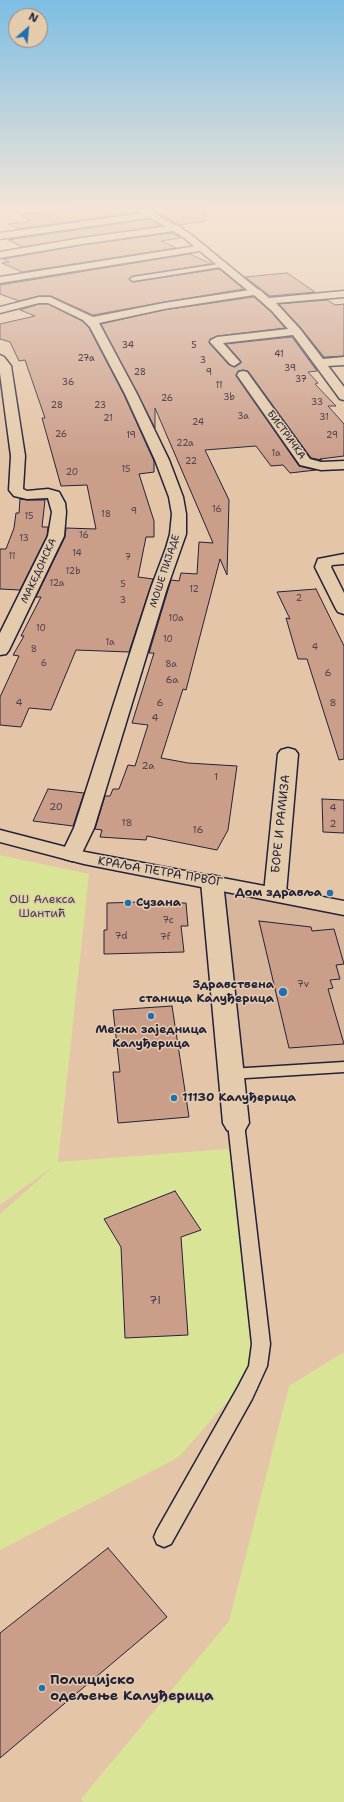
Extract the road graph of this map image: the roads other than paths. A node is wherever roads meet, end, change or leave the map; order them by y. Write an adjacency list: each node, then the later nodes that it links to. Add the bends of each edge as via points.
1 (256, 292): 3 (street); 5 (street, via 164,306)
2 (344, 294): 3 (street)
3 (266, 300): 6 (street)
4 (0, 310): 5 (street, via 50,300)
5 (91, 321): 19 (street, МОШЕ ПИЈАДЕ, via 131,394 162,460 176,497 179,523 174,548 159,588 84,828)
6 (296, 331): 9 (street, via 217,340 216,342); 10 (street)
7 (0, 359): 16 (street, МАКЕДОНСКА, via 5,366 18,456 16,490 27,495 54,495 59,512 56,536)
8 (344, 361): 10 (street)
9 (234, 362)
10 (320, 363): 12 (street)
11 (243, 375): 13 (street, БИСТРИЧКА, via 305,462 320,466)
12 (344, 396)
13 (344, 465)
14 (344, 559): 15 (street, via 324,562 323,567)
15 (344, 610)
16 (0, 650)
17 (288, 754): 21 (street, БОРЕ И РАМИЗА)
18 (0, 836): 19 (street, КРАЉА ПЕТРА ПРВОГ)
19 (72, 855): 20 (street, КРАЉА ПЕТРА ПРВОГ)
20 (212, 882): 21 (street, КРАЉА ПЕТРА ПРВОГ); 24 (street)
21 (275, 893): 22 (street, КРАЉА ПЕТРА ПРВОГ)
22 (344, 908)
23 (344, 1067): 24 (lane)
24 (230, 1074): 25 (street)
25 (236, 1123): 26 (lane, via 261,1344 258,1366)
26 (164, 1536)

